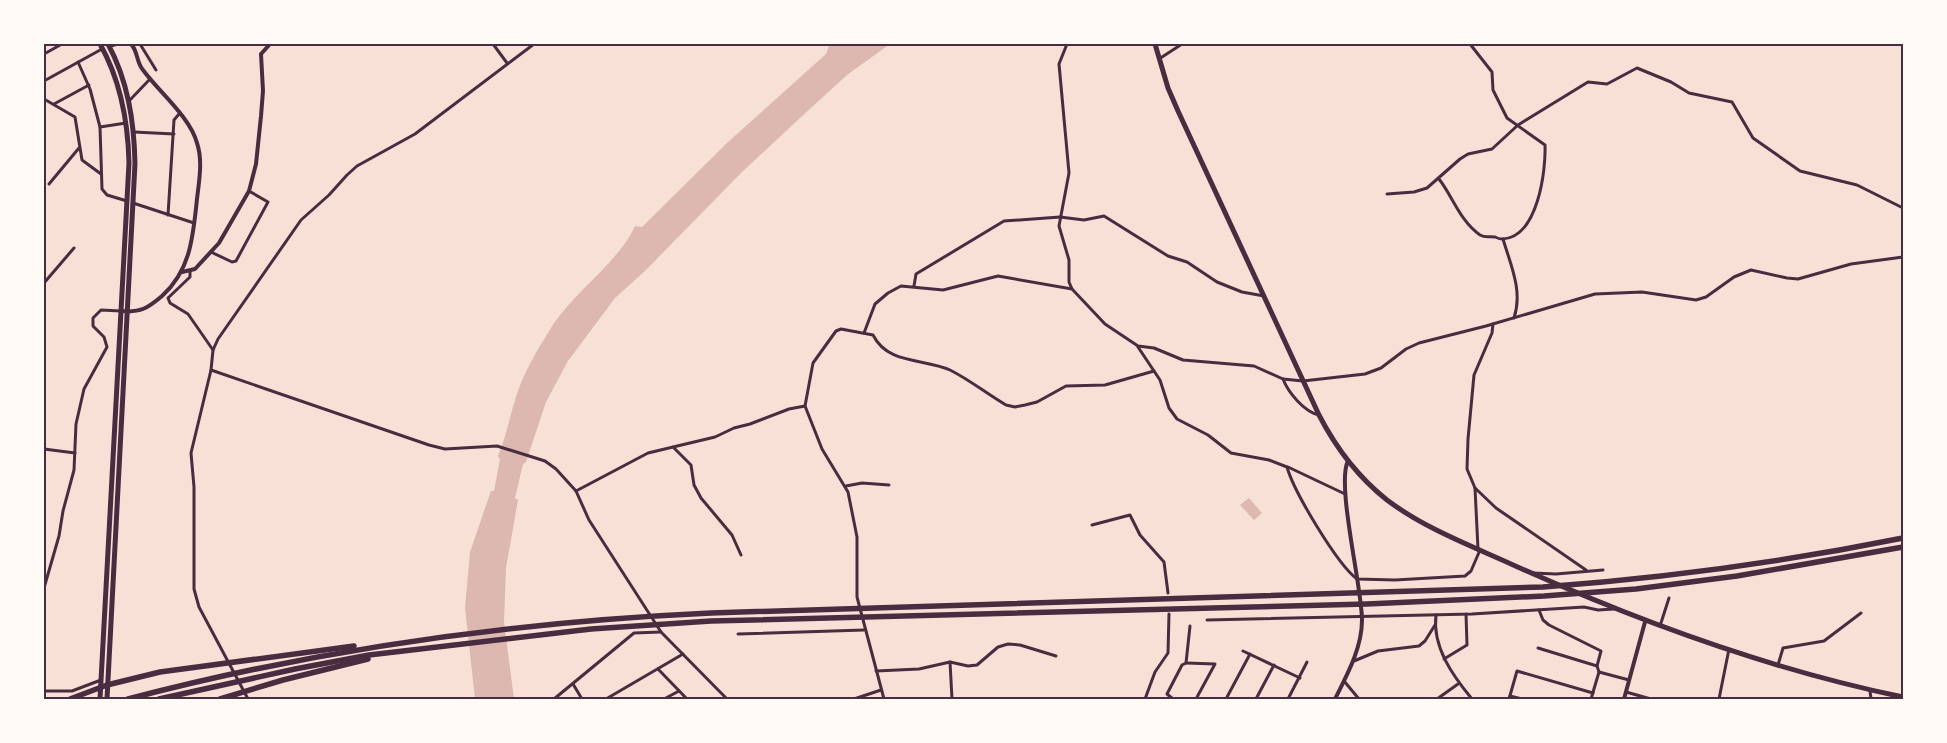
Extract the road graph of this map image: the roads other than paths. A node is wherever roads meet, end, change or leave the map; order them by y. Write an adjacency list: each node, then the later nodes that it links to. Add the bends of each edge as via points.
1 (62, 44): 13 (street)
2 (116, 44): 12 (street)
3 (131, 44): 20 (street, via 139,66)
4 (140, 44): 19 (street)
5 (270, 44): 36 (street, via 261,54 261,116 256,164)
6 (492, 44): 18 (street)
7 (534, 44): 18 (street)
8 (1067, 44): 41 (street, via 1059,64 1068,173)
9 (1155, 44): 16 (main road)
10 (1182, 44): 16 (street)
11 (1470, 44): 28 (street, via 1492,72 1493,90 1506,118)
12 (109, 45): 14 (street); 24 (main road)
13 (55, 46): 15 (street)
14 (102, 46): 17 (street); 27 (main road, via 118,84)
15 (44, 54)
16 (1158, 59): 52 (main road, via 1178,112)
17 (78, 62): 21 (street); 22 (street)
18 (507, 63): 58 (street, via 414,134 347,174 299,222 224,328)
19 (156, 70)
20 (150, 79): 24 (street); 26 (street)
21 (44, 81)
22 (88, 85): 25 (street); 29 (street)
23 (44, 99): 25 (street)
24 (129, 101): 30 (main road)
25 (53, 104): 32 (street, via 75,117)
26 (179, 114): 31 (street, via 174,120); 42 (street, via 193,132 200,152)
27 (126, 123): 29 (street); 38 (main road)
28 (1518, 125): 34 (street, via 1492,149 1468,154); 39 (street, via 1588,82 1607,84 1637,68 1689,93 1732,102 1753,138 1800,170 1862,187); 43 (street, via 1545,144 1546,159 1533,214 1522,230)
29 (100, 127): 33 (street)
30 (134, 132): 31 (street); 38 (main road)
31 (174, 134): 40 (street)
32 (80, 147): 33 (street, via 84,163); 35 (street)
33 (101, 174): 38 (street, via 102,189 107,195)
34 (1439, 179): 37 (street, via 1414,192); 43 (street, via 1459,213 1473,229 1485,237)
35 (49, 184)
36 (249, 191): 45 (street); 45 (street, via 266,200 267,205 236,261)
37 (1387, 194)
38 (130, 202): 40 (street); 53 (main road)
39 (1903, 208)
40 (168, 215): 42 (street)
41 (1060, 217): 50 (street, via 1004,221 916,274); 51 (street); 52 (street, via 1084,220 1104,216 1217,282)
42 (195, 223): 47 (street, via 191,249)
43 (1503, 239): 54 (street, via 1518,289)
44 (74, 248): 49 (street)
45 (212, 252): 48 (street)
46 (1903, 257): 54 (street, via 1851,264 1798,279 1751,270 1696,300 1642,292 1595,294)
47 (182, 272): 48 (street); 53 (street, via 172,287 147,309)
48 (190, 272): 58 (street, via 190,277 168,298 170,303 188,314)
49 (44, 283)
50 (914, 286): 51 (street, via 943,290 998,276); 56 (street, via 901,286 875,304)
51 (1072, 289): 57 (street, via 1105,324)
52 (1264, 296): 62 (main road)
53 (125, 311): 67 (street, via 101,310 93,318 94,328 104,337 107,347 84,389 76,424); 122 (main road); 127 (main road)
54 (1514, 318): 55 (street)
55 (1493, 324): 62 (street, via 1413,345 1381,368 1365,374); 72 (street, via 1474,375 1467,469)
56 (864, 333): 60 (street, via 873,335 876,342 892,354 914,362 926,361 941,366 1006,405 1015,407 1036,402 1066,386 1105,385); 63 (street, via 836,331 820,351 811,373)
57 (1138, 346): 60 (street); 61 (street, via 1154,348 1174,358 1197,363 1254,366)
58 (213, 350): 59 (street)
59 (211, 370): 73 (street, via 430,445 445,448 497,446 545,461); 143 (street, via 191,453 194,589 198,607)
60 (1154, 371): 69 (street, via 1164,387 1168,408 1177,419 1208,435 1231,453)
61 (1283, 379): 62 (street); 64 (street, via 1306,409)
62 (1303, 381): 64 (main road)
63 (805, 406): 65 (street, via 715,437); 71 (street, via 822,449)
64 (1319, 415): 68 (main road)
65 (673, 447): 73 (street, via 648,453); 79 (street, via 691,465 694,484 701,498 732,536)
66 (44, 449): 67 (street)
67 (75, 453): 84 (street, via 59,536)
68 (1348, 461): 74 (street); 78 (main road, via 1400,509)
69 (1287, 467): 74 (street); 83 (street, via 1322,534)
70 (888, 484): 71 (street)
71 (846, 486): 99 (street, via 857,537 857,596)
72 (1475, 488): 78 (street); 80 (street, via 1496,508)
73 (576, 491): 100 (street, via 589,520)
74 (1346, 494): 83 (street)
75 (1092, 526): 85 (street, via 1130,514 1140,535 1164,562)
76 (1903, 538): 102 (highway, via 1736,568 1543,588 667,615)
77 (1903, 547): 103 (highway, via 1737,576 1636,589 1544,596 667,623)
78 (1479, 549): 82 (main road); 83 (street, via 1471,571 1465,576)
79 (741, 556)
80 (1586, 570): 81 (street); 82 (street)
81 (1603, 570)
82 (1532, 574): 87 (main road)
83 (1358, 581): 91 (street)
84 (44, 588)
85 (1168, 593)
86 (1669, 598): 98 (street)
87 (1614, 609): 88 (street); 95 (main road)
88 (1539, 610): 92 (street); 117 (street, via 1549,625 1602,651)
89 (1861, 613): 116 (street, via 1824,641 1783,648)
90 (1169, 614): 153 (street, via 1168,653 1155,672)
91 (1361, 614): 93 (street); 94 (street); 113 (street)
92 (1466, 614): 93 (street); 110 (street, via 1467,645)
93 (1436, 615): 96 (street)
94 (1207, 620)
95 (1645, 622): 98 (main road); 123 (street)
96 (1435, 625): 110 (street); 113 (street, via 1419,646 1378,651)
97 (1190, 626): 114 (street)
98 (1660, 627): 105 (main road)
99 (864, 628): 101 (street); 119 (street)
100 (661, 632): 107 (street); 125 (street, via 634,633)
101 (738, 634)
102 (430, 638): 127 (highway, via 180,668); 140 (highway, via 300,660)
103 (432, 646): 141 (highway, via 294,668); 142 (highway, via 314,672)
104 (1538, 648): 117 (street)
105 (1729, 649): 116 (main road); 167 (street)
106 (1243, 651): 108 (street)
107 (683, 654): 118 (street); 149 (street)
108 (1250, 654): 115 (street); 156 (street)
109 (1056, 656): 111 (street, via 1008,644 998,647 977,665)
110 (1444, 659): 126 (street)
111 (950, 662): 119 (street, via 919,669); 152 (street)
112 (1307, 662): 121 (street)
113 (1353, 662): 124 (street)
114 (1186, 663): 154 (street, via 1167,694); 155 (street, via 1215,664)
115 (1274, 665): 121 (street); 157 (street)
116 (1778, 665): 130 (main road)
117 (1597, 666): 120 (street)
118 (658, 669): 132 (street); 146 (street)
119 (876, 671): 129 (street)
120 (1599, 672): 123 (street); 134 (street)
121 (1300, 678): 158 (street)
122 (101, 680): 128 (main road); 131 (street, via 64,692)
123 (1629, 680): 133 (street)
124 (1344, 681): 159 (street); 160 (street)
125 (573, 684): 144 (street); 145 (street)
126 (1458, 684): 161 (street); 162 (street)
127 (107, 685): 128 (highway); 135 (main road)
128 (100, 688): 136 (main road); 139 (highway)
129 (881, 690): 150 (street); 151 (street)
130 (1870, 690): 138 (main road); 168 (street)
131 (44, 691)
132 (678, 691): 147 (street); 148 (street)
133 (1626, 692): 165 (street); 166 (street)
134 (1593, 693): 137 (street, via 1517,670); 164 (street)
135 (107, 697)
136 (100, 698)
137 (1510, 698): 163 (street)
138 (1903, 698)
139 (70, 699)
140 (128, 699)
141 (159, 699)
142 (220, 699)
143 (248, 699)
144 (554, 699)
145 (582, 699)
146 (606, 699)
147 (664, 699)
148 (686, 699)
149 (727, 699)
150 (854, 699)
151 (884, 699)
152 (952, 699)
153 (1145, 699)
154 (1172, 699)
155 (1196, 699)
156 (1226, 699)
157 (1256, 699)
158 (1288, 699)
159 (1335, 699)
160 (1359, 699)
161 (1438, 699)
162 (1472, 699)
163 (1522, 699)
164 (1591, 699)
165 (1624, 699)
166 (1651, 699)
167 (1719, 699)
168 (1871, 699)

